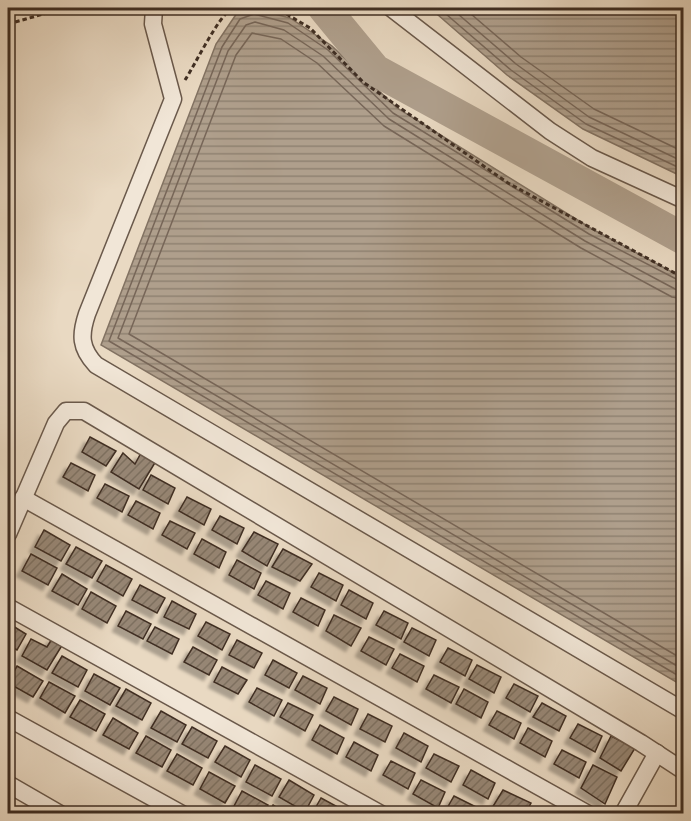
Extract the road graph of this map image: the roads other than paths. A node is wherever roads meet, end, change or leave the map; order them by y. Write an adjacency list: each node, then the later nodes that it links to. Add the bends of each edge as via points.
1 (154, 8): 7 (street, via 153,24 173,99 84,321 82,344 87,356)
2 (391, 8): 3 (street, via 550,131 592,158)
3 (684, 200)
4 (23, 498): 5 (street); 9 (street, via 56,423 66,411 84,411); 15 (street)
5 (8, 534)
6 (8, 607): 14 (street)
7 (684, 711)
8 (8, 718): 13 (street)
9 (657, 753): 10 (street); 16 (street)
10 (684, 771)
11 (8, 784): 12 (street)
12 (60, 813)
13 (182, 813)
14 (381, 813)
15 (588, 813)
16 (623, 813)

